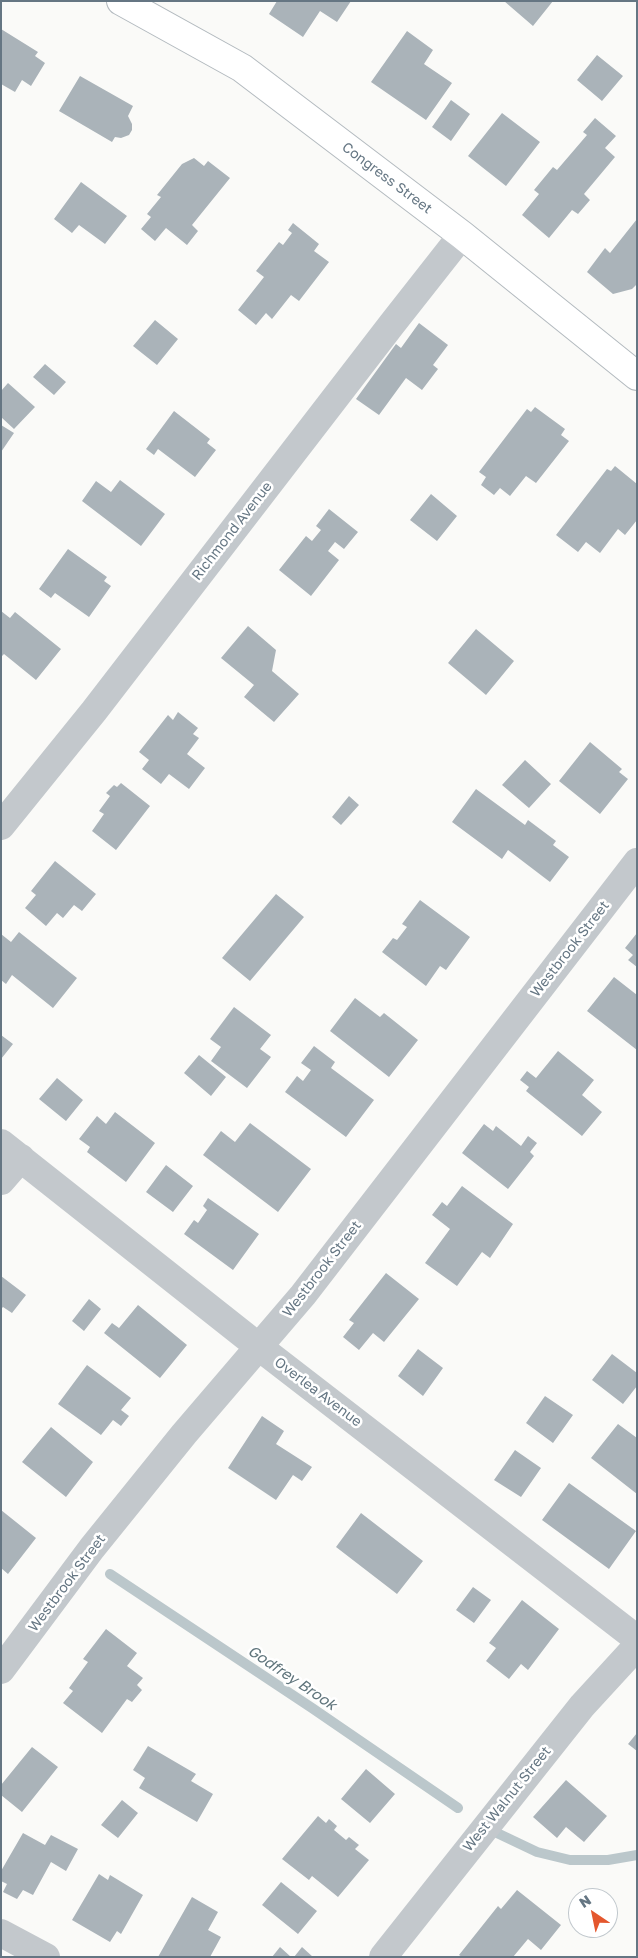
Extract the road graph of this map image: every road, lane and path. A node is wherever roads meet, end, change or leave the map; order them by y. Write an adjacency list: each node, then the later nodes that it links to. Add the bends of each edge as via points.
1 (121, 1): 2 (main road, Congress Street, via 242,68)
2 (462, 235): 3 (main road, Congress Street); 4 (street, Richmond Avenue, via 94,711)
3 (637, 376)
4 (1, 826)
5 (637, 862): 8 (street, Westbrook Street, via 303,1295)
6 (11, 1151): 7 (street); 8 (street, Overlea Avenue)
7 (1, 1182)
8 (259, 1347): 9 (street, Overlea Avenue); 11 (street, Westbrook Street, via 92,1548)
9 (637, 1639)
10 (637, 1646): 14 (street, West Walnut Street, via 582,1706)
11 (1, 1670)
12 (1, 1933): 13 (street)
13 (46, 1957)
14 (383, 1957)

